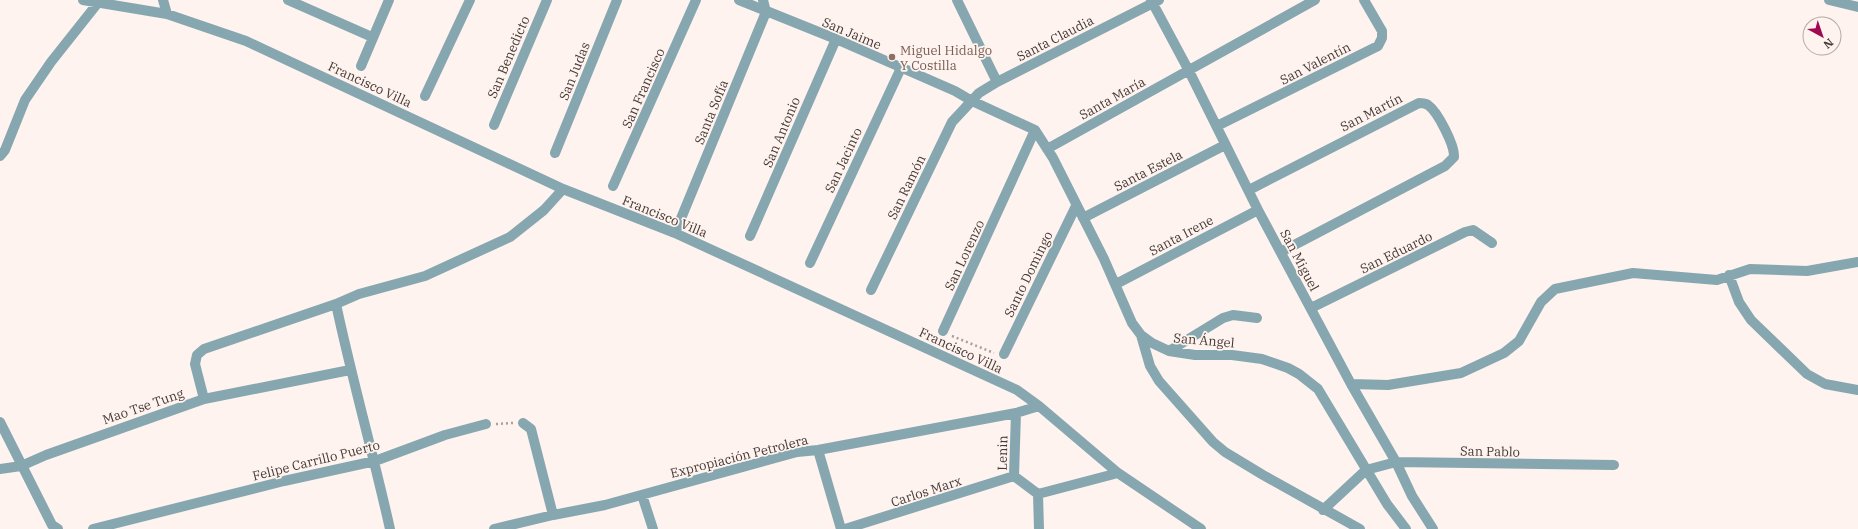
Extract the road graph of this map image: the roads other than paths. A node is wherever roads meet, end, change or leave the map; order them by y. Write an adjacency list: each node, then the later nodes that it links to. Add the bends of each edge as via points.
1 (83, 0): 15 (street, Francisco Villa)
2 (288, 0): 19 (street)
3 (389, 0): 19 (street)
4 (470, 0): 25 (street)
5 (547, 0): 27 (street, San Benedicto)
6 (617, 0): 32 (street, San Judas)
7 (696, 0): 34 (street, San Francisco)
8 (738, 0): 18 (street, San Jaime)
9 (762, 0): 18 (street)
10 (1316, 0): 23 (street)
11 (1364, 0): 28 (street, San Valentín, via 1382,31 1378,46)
12 (1829, 0): 17 (street)
13 (960, 1): 24 (street)
14 (1154, 1): 23 (street, San Miguel); 24 (street, Santa Claudia)
15 (97, 4): 16 (street, Francisco Villa); 33 (street, via 25,100 5,150)
16 (166, 5): 35 (street, Francisco Villa)
17 (1858, 7)
18 (766, 12): 20 (street, San Jaime); 40 (street, Santa Sofía)
19 (372, 37): 21 (street)
20 (836, 39): 22 (street, San Jaime); 41 (street, San Antonio)
21 (360, 66)
22 (901, 68): 26 (street, San Jaime); 45 (street, San Jacinto)
23 (1189, 71): 28 (street, San Miguel); 31 (street, Santa María)
24 (997, 82): 26 (street, Santa Claudia, via 979,93)
25 (426, 96)
26 (972, 101): 29 (street); 48 (street, San Ramón, via 952,122)
27 (494, 125)
28 (1217, 126): 30 (street, San Miguel)
29 (1035, 130): 31 (street, San Ángel); 52 (street, San Lorenzo)
30 (1225, 145): 36 (street, San Miguel); 39 (street, Santa Estela)
31 (1047, 149): 37 (street, San Ángel)
32 (554, 153)
33 (0, 156)
34 (613, 186)
35 (563, 189): 40 (street, Francisco Villa); 49 (street, via 544,210 510,237 425,276 359,294)
36 (1249, 190): 38 (street, San Miguel); 43 (street, San Martín, via 1419,103 1427,104 1434,111 1453,146 1454,157 1445,166)
37 (1076, 206): 39 (street, San Ángel); 55 (street, Santo Domingo)
38 (1258, 210): 43 (street, San Miguel); 47 (street, Santa Irene)
39 (1083, 218): 47 (street, San Ángel)
40 (675, 233): 60 (street, Francisco Villa, via 1017,390)
41 (750, 236)
42 (1492, 243): 50 (street, San Eduardo, via 1473,230 1465,232)
43 (1281, 252): 50 (street, San Miguel)
44 (1858, 262): 46 (street, via 1807,271 1750,269)
45 (810, 263)
46 (1729, 276): 57 (street, via 1717,280 1633,273 1555,289 1541,302 1519,340 1504,353 1451,376 1388,385); 58 (street, via 1739,302 1752,320 1807,374 1825,384)
47 (1116, 284): 53 (street, San Ángel, via 1132,323)
48 (871, 290)
49 (336, 304): 56 (street); 59 (street, via 204,349 197,355 196,364)
50 (1311, 308): 57 (street, San Miguel)
51 (1257, 318): 54 (street, via 1233,315 1223,318)
52 (943, 331)
53 (1141, 335): 54 (street, San Ángel); 76 (street, via 1150,366 1159,381 1213,442 1225,452)
54 (1170, 351): 71 (street, San Ángel, via 1262,359 1288,368 1318,389)
55 (1004, 354)
56 (350, 370): 59 (street, Mao Tse Tung); 66 (street)
57 (1351, 384): 67 (street, San Miguel)
58 (1858, 390)
59 (204, 399): 69 (street, Mao Tse Tung, via 46,454)
60 (1039, 406): 61 (street, Expropiación Petrolera); 72 (street, Francisco Villa)
61 (1016, 413): 65 (street, Expropiación Petrolera); 73 (street, Lenin)
62 (0, 422): 69 (street)
63 (524, 422): 77 (street, via 531,429)
64 (486, 424): 66 (street, Felipe Carrillo Puerto, via 452,432)
65 (818, 450): 75 (street, Expropiación Petrolera, via 797,452); 83 (street)
66 (375, 462): 79 (street, Felipe Carrillo Puerto, via 284,481); 80 (street)
67 (1396, 462): 68 (street, San Pablo); 71 (street, San Pablo); 89 (street, San Miguel, via 1412,496)
68 (1614, 465)
69 (21, 466): 70 (street); 78 (street, via 52,525)
70 (0, 468)
71 (1366, 470): 76 (street); 88 (street, San Ángel)
72 (1118, 473): 74 (street); 86 (street, Francisco Villa)
73 (1014, 476): 74 (street, Lenin); 84 (street, Carlos Marx)
74 (1038, 494): 85 (street)
75 (642, 495): 77 (street, Expropiación Petrolera, via 605,505); 82 (street)
76 (1323, 510): 87 (street)
77 (553, 514): 81 (street, Expropiación Petrolera)
78 (58, 529)
79 (93, 529)
80 (390, 529)
81 (494, 529)
82 (653, 529)
83 (841, 529)
84 (845, 529)
85 (1039, 529)
86 (1201, 529)
87 (1360, 529)
88 (1406, 529)
89 (1433, 529)

